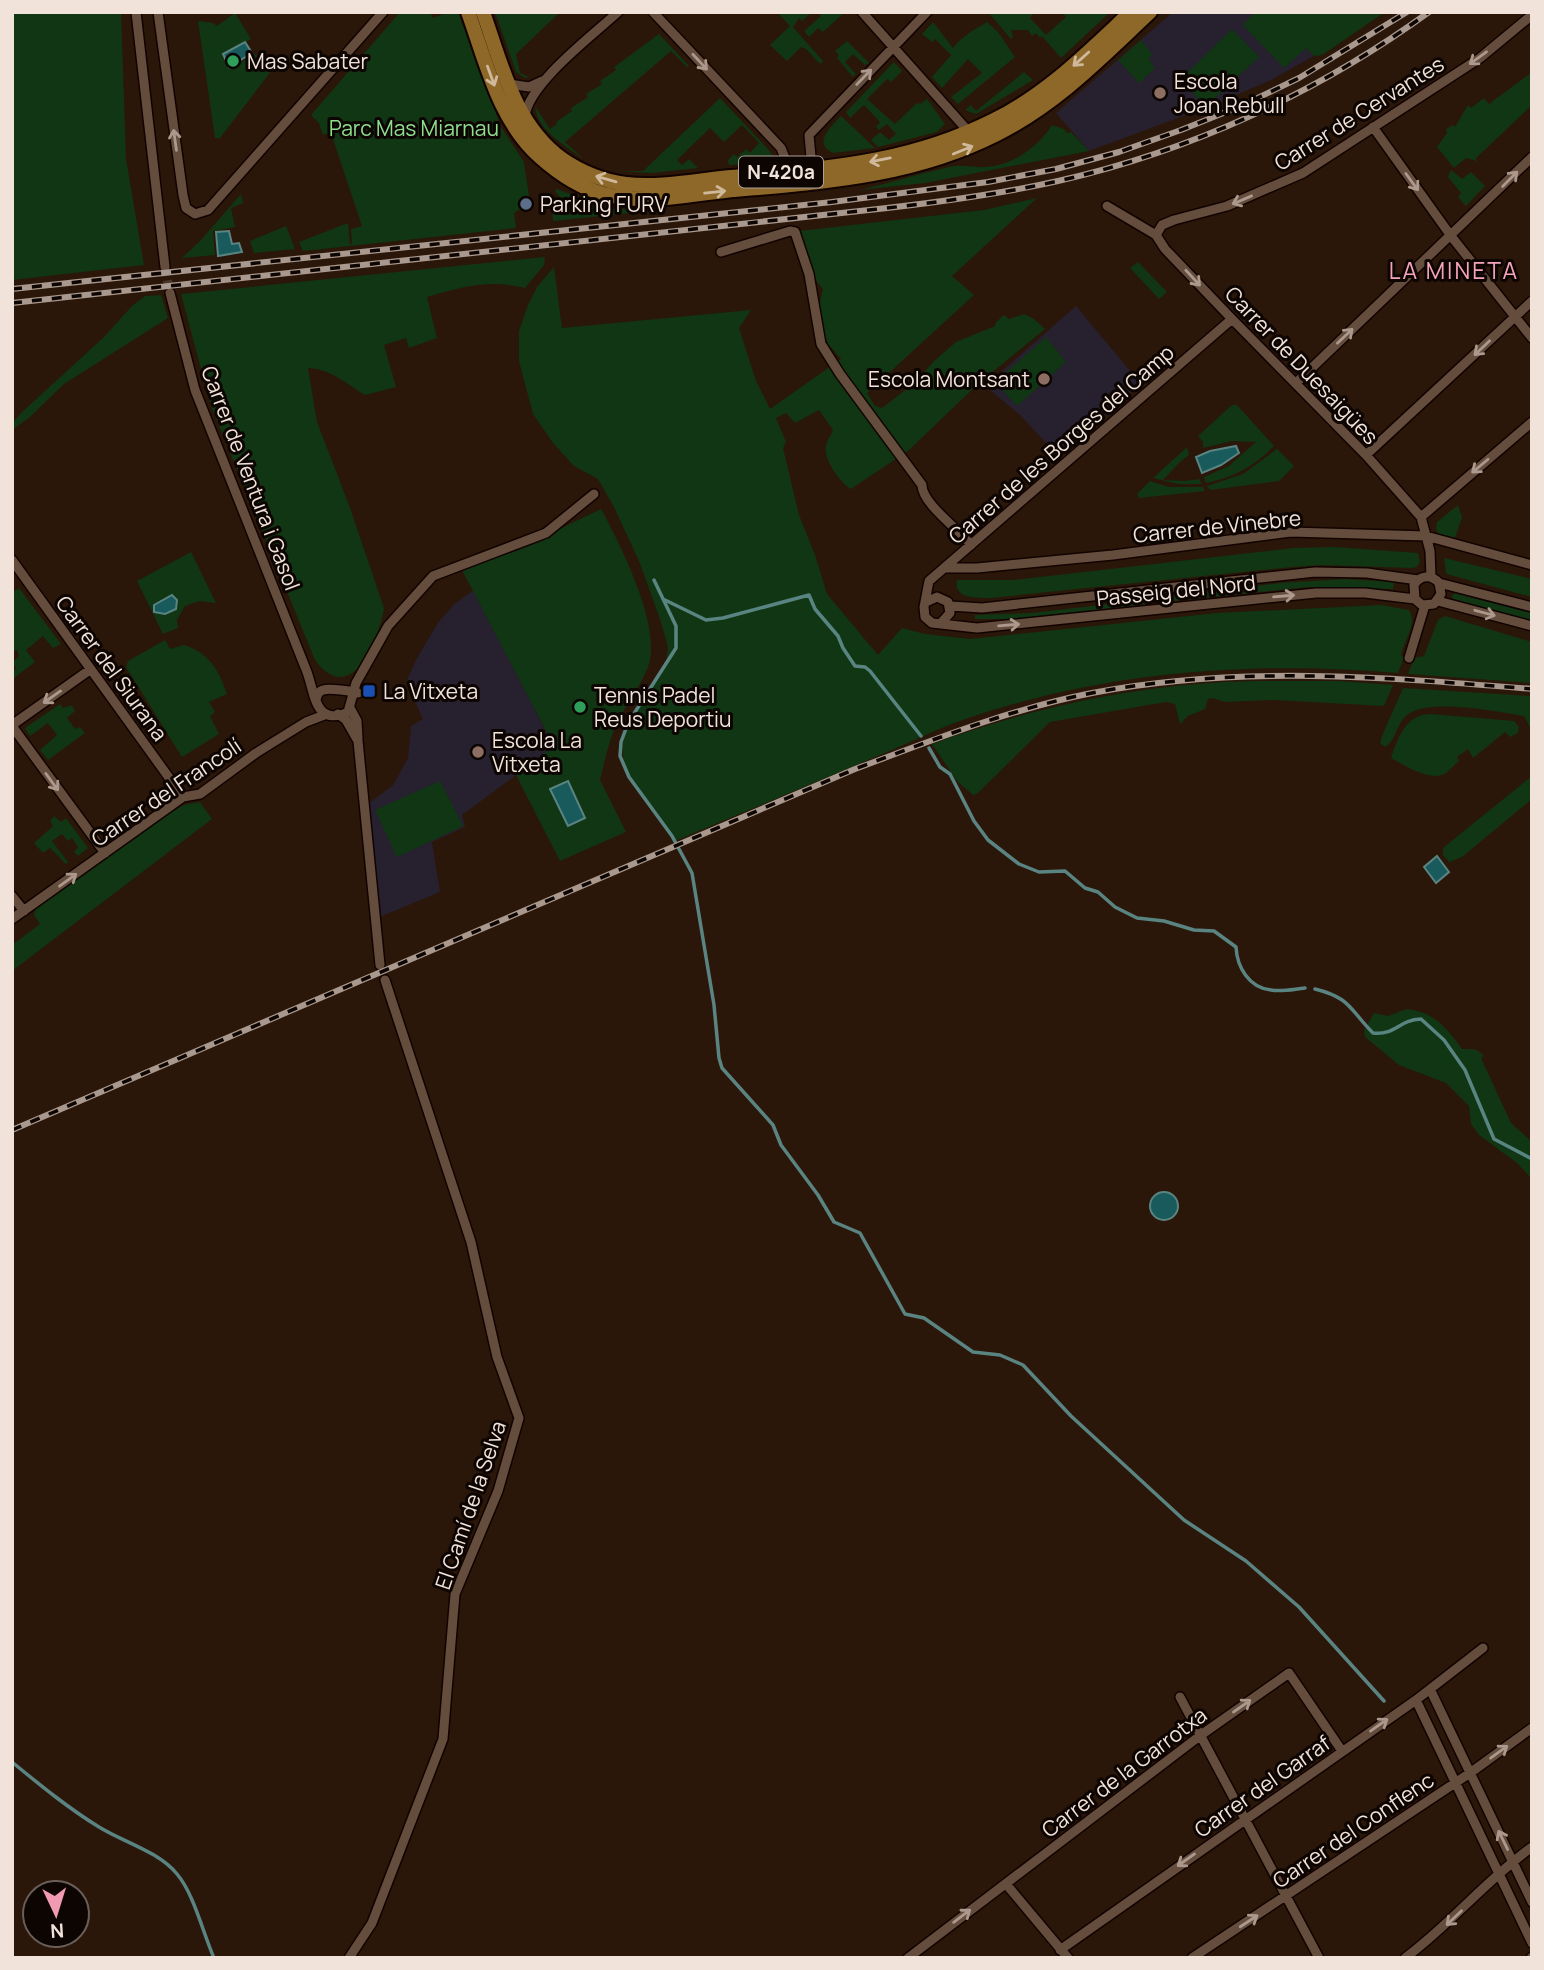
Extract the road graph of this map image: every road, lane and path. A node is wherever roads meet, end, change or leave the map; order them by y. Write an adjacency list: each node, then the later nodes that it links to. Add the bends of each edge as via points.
1 (135, 12): 26 (street)
2 (158, 12): 3 (street, one-way to 2, via 208,210 195,214 186,208 183,195)
3 (383, 12)
4 (468, 12): 11 (main road, N-420a, one-way to 11, via 510,120 538,156 578,184 647,199 880,174 953,154 1040,109)
5 (483, 12): 15 (main road, N-420a)
6 (618, 12): 14 (street)
7 (653, 12): 21 (street, one-way to 21, via 781,148 785,158)
8 (862, 12): 13 (street)
9 (926, 12): 13 (street)
10 (1130, 12): 18 (main road, N-420a, one-way to 18, via 1047,87)
11 (1150, 12)
12 (1532, 16): 17 (street, Carrer de Cervantes, one-way to 17, via 1480,58)
13 (893, 47): 18 (street); 20 (street, one-way to 13, via 811,156 809,135)
14 (549, 76): 15 (street, via 528,87); 16 (street, via 528,103)
15 (509, 85): 16 (main road, N-420a)
16 (525, 121): 21 (main road, N-420a, one-way to 16, via 626,184 582,171 548,147)
17 (1373, 128): 23 (street, Carrer de Cervantes, one-way to 23, via 1303,173 1227,206 1162,225); 24 (street, one-way to 24)
18 (969, 132): 20 (main road, N-420a, one-way to 20, via 896,157)
19 (1532, 157): 24 (street, one-way to 19)
20 (821, 168): 21 (main road, N-420a)
21 (781, 172)
22 (1107, 205): 23 (street, Carrer de Duesaigües)
23 (1156, 235): 30 (street, Carrer de Duesaigües, one-way to 30)
24 (1451, 236): 29 (street); 32 (street, one-way to 24)
25 (721, 252): 38 (street, via 796,232 809,274 821,344 934,508)
26 (165, 267)
27 (170, 293): 54 (street, Carrer de Ventura i Gasol, via 195,390)
28 (1532, 301): 29 (street)
29 (1515, 317): 31 (street); 34 (street, one-way to 34)
30 (1231, 319): 32 (street, Carrer de Duesaigües); 38 (street, Carrer de les Borges del Camp)
31 (1532, 338)
32 (1296, 383): 34 (street, Carrer de Duesaigües)
33 (1532, 422): 36 (street, one-way to 36)
34 (1366, 455): 36 (street, Carrer de Duesaigües)
35 (593, 494): 56 (street, via 546,533 433,576 388,626)
36 (1421, 517): 37 (street, Carrer de Duesaigües)
37 (1426, 536): 40 (street, Carrer de Vinebre); 41 (street, Carrer de Vinebre, via 1291,533 1113,555); 43 (street, Carrer de Duesaigües)
38 (971, 545): 41 (street, Carrer de les Borges del Camp)
39 (12, 560): 53 (street, Carrer del Siurana)
40 (1532, 565)
41 (945, 568): 46 (street, Carrer de les Borges del Camp, via 929,582)
42 (1418, 580): 43 (street); 44 (street, via 1413,589); 47 (street, Passeig del Nord, via 1315,572 995,607)
43 (1435, 580): 45 (street, via 1442,590); 49 (street)
44 (1415, 599): 48 (street); 50 (street, Passeig del Nord, one-way to 44, via 977,628 1316,593)
45 (1438, 601): 48 (street); 51 (street, one-way to 51)
46 (926, 602): 47 (street, via 941,597); 50 (street, via 925,617)
47 (950, 606): 50 (street, via 949,617)
48 (1425, 606): 52 (street)
49 (1532, 607)
50 (941, 623)
51 (1532, 626)
52 (1409, 658)
53 (91, 669): 61 (street, one-way to 61); 63 (street, Carrer del Siurana)
54 (307, 672): 55 (street, Carrer de Ventura i Gasol); 57 (street, Carrer de Ventura i Gasol)
55 (325, 690): 56 (street); 57 (street, Carrer del Francolí)
56 (351, 694): 59 (street, via 343,714); 62 (street)
57 (316, 703): 58 (street); 60 (street, Carrer del Francolí)
58 (327, 714): 59 (street); 60 (street, Carrer del Francolí)
59 (338, 714): 62 (street)
60 (306, 722): 63 (street, Carrer del Francolí, via 201,794)
61 (12, 726): 64 (street, one-way to 64)
62 (358, 741): 68 (street)
63 (183, 797): 64 (street, Carrer del Francolí)
64 (104, 853): 66 (street, Carrer del Francolí, one-way to 64)
65 (12, 896): 66 (street)
66 (24, 911): 67 (street, Carrer del Francolí)
67 (12, 919)
68 (380, 965)
69 (384, 980): 88 (street, El Camí de la Selva, via 471,1242 497,1357 519,1418 498,1491 455,1594 443,1739 372,1923)
70 (1483, 1648): 71 (street, Carrer del Garraf)
71 (1430, 1689): 73 (street, Carrer del Garraf); 77 (street)
72 (1180, 1697): 75 (street)
73 (1416, 1700): 76 (street, Carrer del Garraf, one-way to 73); 78 (street)
74 (1532, 1728): 77 (street, Carrer del Conflenc, one-way to 74)
75 (1201, 1735): 76 (street, Carrer de la Garrotxa, one-way to 76, via 1289,1673); 79 (street); 83 (street, Carrer de la Garrotxa)
76 (1342, 1751): 79 (street, Carrer del Garraf)
77 (1470, 1773): 78 (street, Carrer del Conflenc); 81 (street, one-way to 77)
78 (1455, 1783): 82 (street); 84 (street, Carrer del Conflenc)
79 (1244, 1819): 84 (street); 87 (street, Carrer del Garraf, one-way to 87)
80 (1532, 1847): 81 (street)
81 (1513, 1861): 82 (street); 85 (street)
82 (1499, 1875): 86 (street); 93 (street, one-way to 93)
83 (1006, 1884): 87 (street); 89 (street, Carrer de la Garrotxa, one-way to 83)
84 (1285, 1897): 91 (street, Carrer del Conflenc, one-way to 84); 92 (street)
85 (1532, 1902)
86 (1532, 1943)
87 (1060, 1950): 90 (street)
88 (349, 1958)
89 (908, 1958)
90 (1068, 1958)
91 (1192, 1958)
92 (1319, 1958)
93 (1405, 1958)

